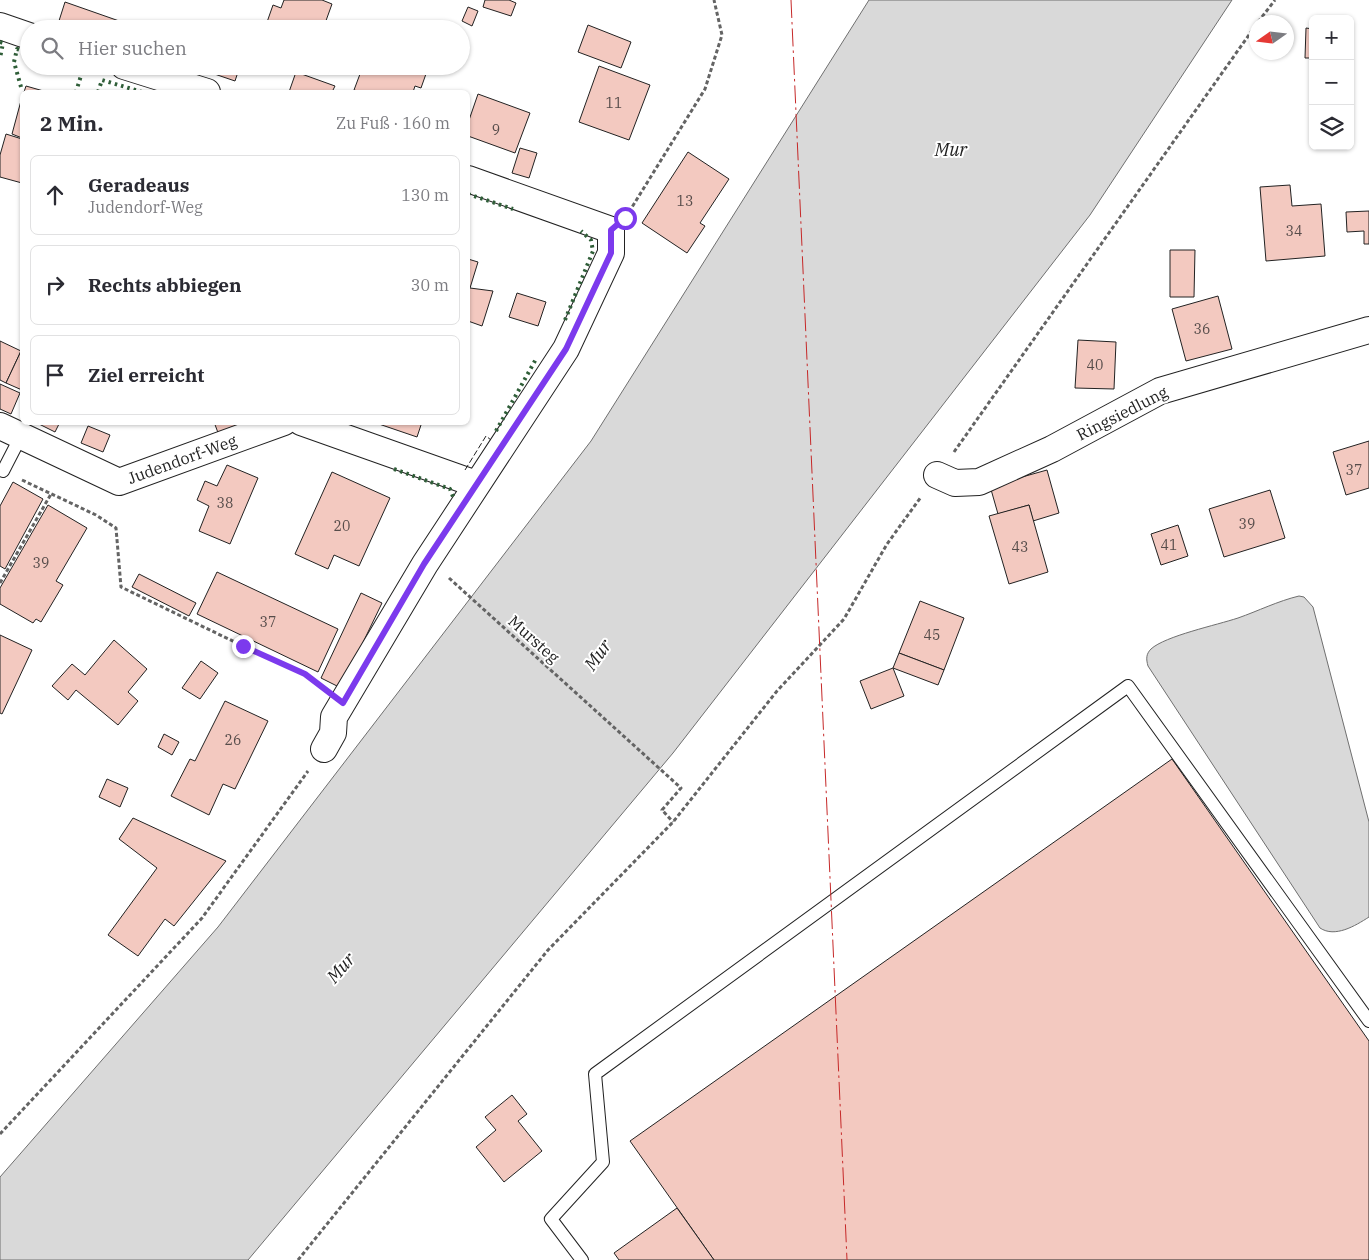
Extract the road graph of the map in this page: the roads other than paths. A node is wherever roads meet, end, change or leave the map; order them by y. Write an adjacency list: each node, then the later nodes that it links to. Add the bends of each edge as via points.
1 (0, 26): 2 (street)
2 (20, 33)
3 (153, 75): 4 (street)
4 (201, 90)
5 (470, 180): 12 (street, via 611,230 611,253 566,349)
6 (1369, 330): 11 (street, Ringsiedlung, via 1160,391 1052,449 979,482 955,483)
7 (276, 425): 9 (street, Judendorf-Weg, via 119,482)
8 (309, 425): 12 (street)
9 (11, 431): 10 (lane)
10 (3, 471)
11 (937, 475)
12 (476, 484): 13 (street, via 424,564 334,717 333,733)
13 (324, 749)
14 (1369, 1021): 15 (lane, via 1128,686 594,1074 603,1162 551,1219)
15 (582, 1260)

